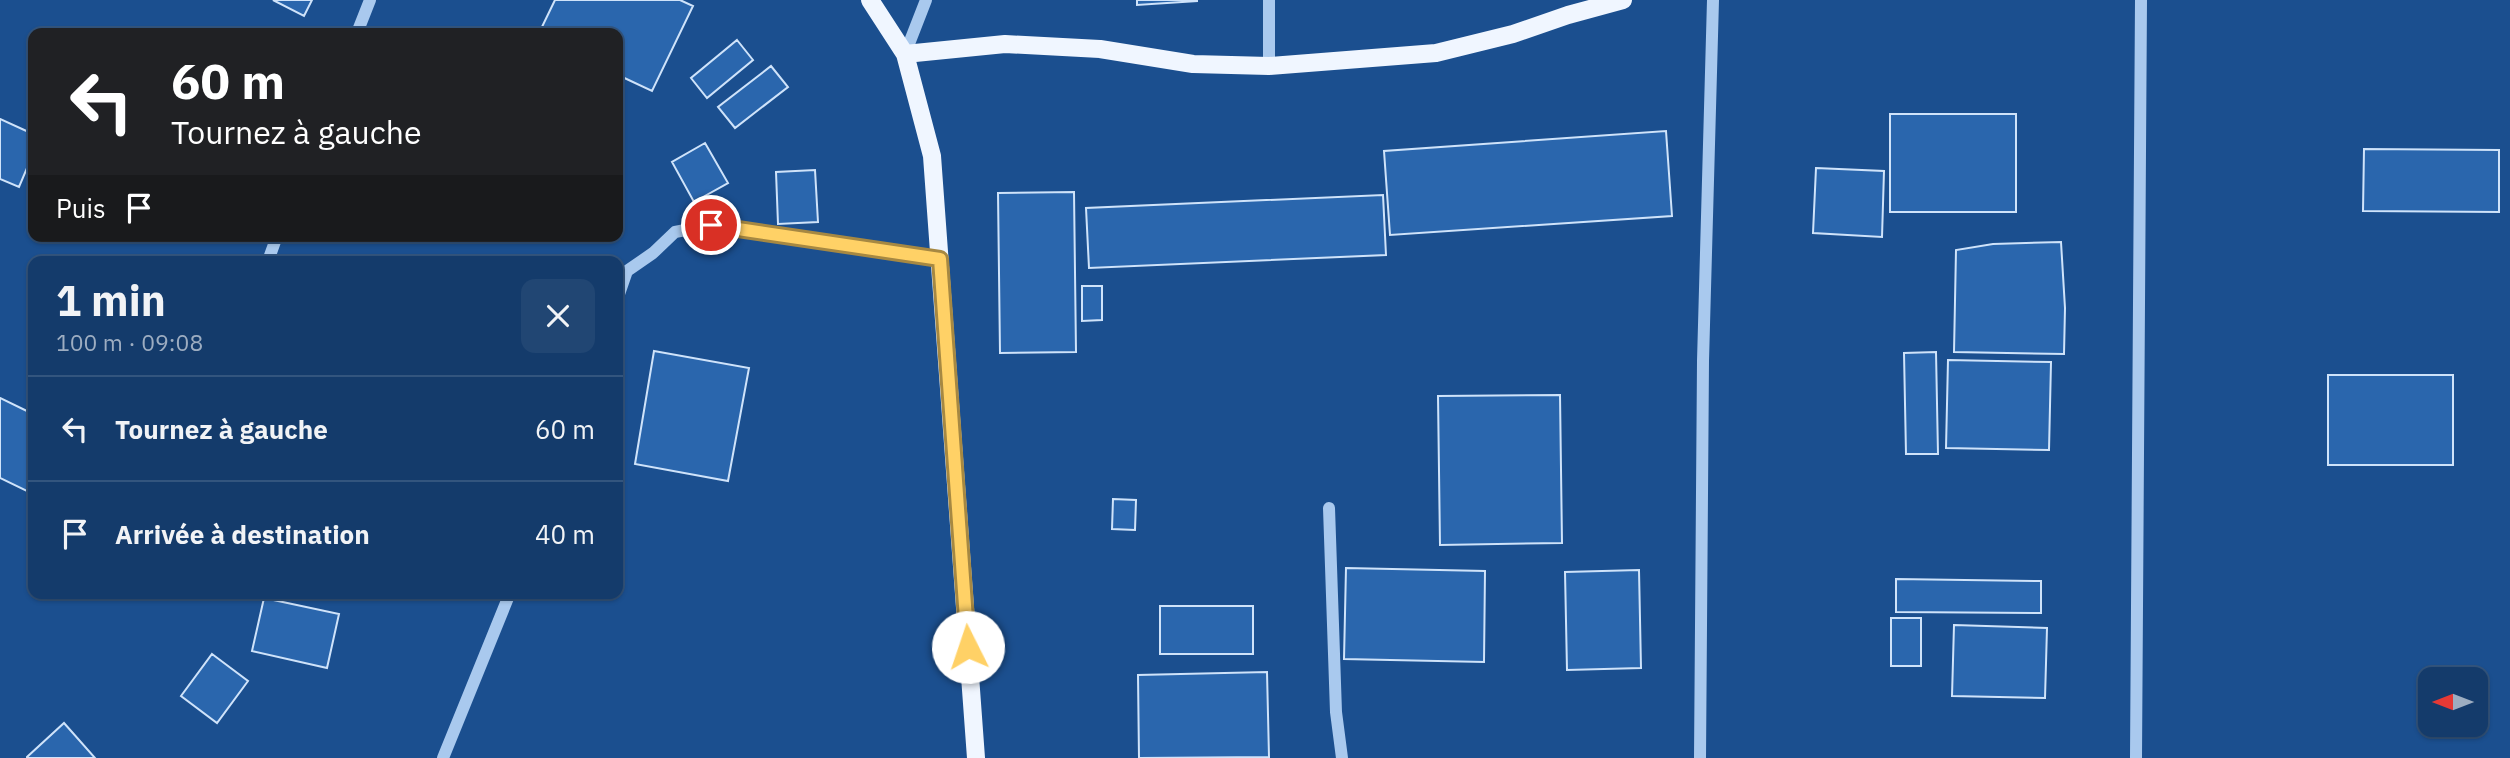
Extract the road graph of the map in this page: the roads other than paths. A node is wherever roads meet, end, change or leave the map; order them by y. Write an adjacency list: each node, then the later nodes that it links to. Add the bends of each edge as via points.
1 (370, 0): 8 (street)
2 (870, 0): 9 (main road)
3 (926, 0): 9 (street)
4 (1269, 0): 10 (street)
5 (1623, 0): 10 (main road, via 1436,53)
6 (1713, 0): 18 (street, via 1703,361)
7 (2141, 0): 19 (street)
8 (359, 28)
9 (905, 54): 10 (main road, via 1005,44 1100,49 1193,64); 11 (main road, via 932,156)
10 (1269, 66)
11 (940, 259): 12 (street, via 711,225 674,232 627,271); 16 (main road)
12 (623, 283)
13 (1329, 508): 17 (street, via 1336,712)
14 (508, 599): 15 (street)
15 (443, 758)
16 (976, 758)
17 (1342, 758)
18 (1700, 758)
19 (2136, 758)

